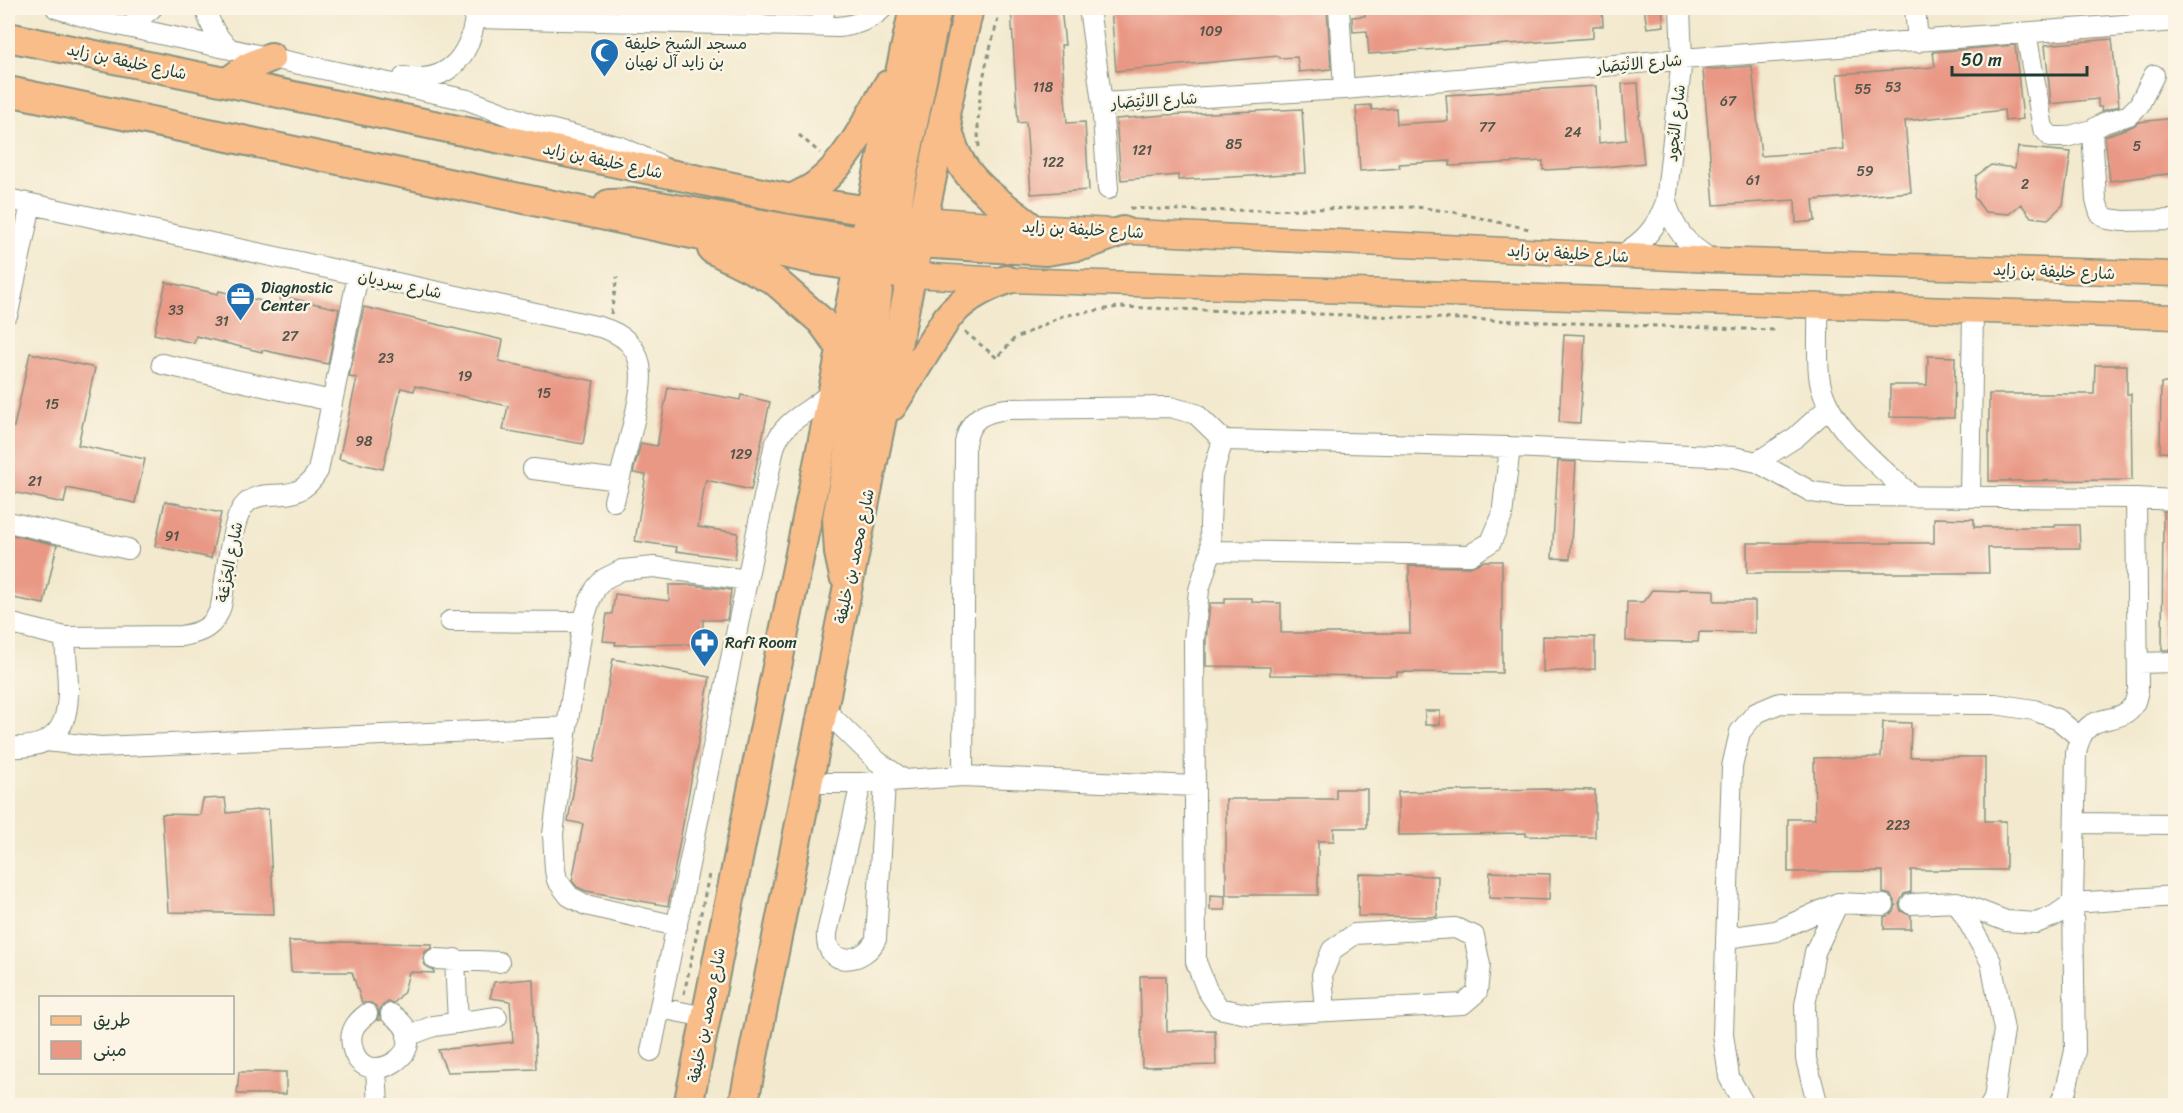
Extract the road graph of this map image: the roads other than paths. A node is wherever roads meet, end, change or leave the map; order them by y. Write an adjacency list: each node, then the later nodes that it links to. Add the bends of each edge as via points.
1 (56, 8): 15 (street)
2 (152, 8): 15 (street)
3 (206, 8): 19 (street, via 211,26)
4 (883, 8): 13 (street, via 860,23 839,27)
5 (914, 8): 22 (highway, شارع محمد بن خليفة)
6 (937, 8): 42 (highway)
7 (969, 8): 29 (highway, شارع محمد بن خليفة)
8 (1089, 8): 28 (street)
9 (1339, 8): 26 (street)
10 (1680, 8): 21 (street, شارع النُجود)
11 (1915, 8): 18 (street)
12 (476, 13): 13 (street); 24 (street, via 471,40 453,66 424,79)
13 (823, 17)
14 (2175, 21): 16 (street, شارع الانْتِصَار)
15 (129, 27): 19 (street)
16 (2026, 33): 18 (street, شارع الانْتِصَار); 30 (street, via 2043,128 2051,137)
17 (8, 37): 25 (highway, شارع خليفة بن زايد)
18 (1918, 42): 21 (street, شارع الانْتِصَار)
19 (229, 48): 20 (street)
20 (271, 57): 24 (street); 25 (highway)
21 (1682, 59): 26 (street, شارع الانْتِصَار); 35 (street, شارع النُجود)
22 (902, 63): 33 (highway, via 857,137 835,165 821,182); 42 (highway, شارع محمد بن خليفة)
23 (2154, 75): 30 (street, via 2139,105 2129,115)
24 (372, 79): 31 (street, via 468,99 557,132 621,147)
25 (228, 82): 31 (highway, شارع خليفة بن زايد)
26 (1344, 89): 28 (street, شارع الانْتِصَار)
27 (8, 91): 37 (highway, شارع خليفة بن زايد)
28 (1102, 103): 32 (street)
29 (945, 114): 40 (highway, via 956,154 970,179); 42 (highway, شارع محمد بن خليفة)
30 (2092, 130): 39 (street, via 2100,213 2122,221)
31 (678, 176): 33 (highway, شارع خليفة بن زايد)
32 (1108, 189)
33 (791, 198): 42 (highway, شارع خليفة بن زايد)
34 (8, 199): 36 (street, شارع سرديان)
35 (1665, 202): 43 (street, شارع النُجود, via 1650,234); 44 (street, via 1682,237)
36 (31, 204): 46 (street, شارع سرديان); 51 (street)
37 (579, 211): 41 (highway, شارع خليفة بن زايد); 42 (highway, via 607,204 636,203)
38 (1122, 220): 40 (main road, شارع خليفة بن زايد); 42 (highway, via 1085,245 1046,251); 43 (main road, شارع خليفة بن زايد)
39 (2175, 220)
40 (1031, 227): 42 (main road, شارع خليفة بن زايد)
41 (668, 229): 42 (highway, شارع خليفة بن زايد); 53 (highway, via 774,280 821,321)
42 (888, 240): 47 (highway, شارع محمد بن خليفة); 53 (highway, شارع محمد بن خليفة); 73 (highway, via 837,518 838,553)
43 (1621, 255): 44 (main road, شارع خليفة بن زايد)
44 (1712, 260): 45 (main road, شارع خليفة بن زايد)
45 (2175, 274)
46 (358, 275): 56 (street, شارع الجَزْعَة); 63 (street, شارع سرديان, via 617,334 631,346 642,373)
47 (912, 275): 48 (main road); 58 (highway, شارع محمد بن خليفة)
48 (1006, 280): 49 (main road); 58 (highway, via 979,290 947,318)
49 (1818, 307): 50 (main road); 57 (street, via 1820,382)
50 (1973, 311): 52 (main road); 65 (street)
51 (8, 313)
52 (2175, 317)
53 (841, 348): 55 (highway, شارع محمد بن خليفة)
54 (162, 364): 56 (street)
55 (832, 391): 72 (street, via 790,421 777,441); 110 (highway, شارع محمد بن خليفة)
56 (332, 401): 77 (street, شارع الجَزْعَة, via 320,463 308,484 295,493 254,498 239,514 219,615 208,627 181,636)
57 (1828, 408): 61 (street, via 1796,437); 64 (street, via 1854,441)
58 (880, 426): 73 (highway, شارع محمد بن خليفة)
59 (1223, 440): 60 (street); 71 (street, via 1212,476); 85 (street, via 1196,414 1170,407 1007,409 993,411 968,430)
60 (1510, 447): 61 (street, via 1734,457); 71 (street, via 1502,516 1491,542 1470,555)
61 (1757, 462): 64 (street, via 1812,492)
62 (533, 469): 63 (street)
63 (619, 480): 68 (street, شارع سرديان)
64 (1913, 497): 65 (street)
65 (1970, 497): 66 (street)
66 (2136, 498): 67 (street); 79 (street)
67 (2175, 500)
68 (614, 501)
69 (8, 522): 70 (street)
70 (128, 549)
71 (1211, 550): 89 (street, via 1199,590 1194,640)
72 (747, 580): 75 (street, via 654,567 622,570 596,588); 100 (street)
73 (848, 586): 80 (highway, شارع محمد بن خليفة)
74 (450, 621): 75 (street)
75 (583, 622): 81 (street)
76 (8, 624): 77 (street, شارع الجَزْعَة)
77 (65, 637): 83 (street, via 68,706 61,727)
78 (2175, 662): 79 (street)
79 (2138, 663): 82 (street, via 2138,690 2133,705 2121,714 2088,726)
80 (823, 708): 86 (street); 87 (highway, شارع محمد بن خليفة)
81 (567, 727): 83 (street, via 100,747); 100 (street, via 553,834 557,880 569,896 586,905)
82 (2079, 737): 90 (street); 101 (street, via 2059,720 2034,710 1995,704 1780,703 1756,713 1740,732 1732,767)
83 (46, 741): 84 (street, via 30,747)
84 (8, 747)
85 (963, 776): 86 (street); 89 (street)
86 (894, 781): 88 (street); 93 (street)
87 (808, 783): 88 (street); 117 (highway, شارع محمد بن خليفة)
88 (861, 783): 92 (street)
89 (1195, 786): 106 (street, via 1196,962 1207,990 1219,1008 1251,1015)
90 (2075, 823): 91 (street); 97 (street)
91 (2175, 824)
92 (850, 834): 93 (street); 93 (street, via 826,943 830,952 848,960 869,950 876,939)
93 (882, 839)
94 (2175, 896): 97 (street)
95 (1958, 902): 97 (street, via 2006,921 2036,923); 99 (street); 120 (street, via 1991,962 2004,1030)
96 (1838, 903): 98 (street); 101 (street, via 1776,932); 119 (street, via 1815,952 1804,1005 1806,1059)
97 (2073, 903): 121 (street, via 2075,1051)
98 (1884, 904)
99 (1911, 904)
100 (677, 926): 105 (street)
101 (1726, 938): 118 (street, via 1723,1034 1729,1077)
102 (435, 959): 103 (street)
103 (455, 960): 104 (street); 111 (street)
104 (499, 962)
105 (660, 1008): 110 (street); 113 (street)
106 (1325, 1011): 106 (street, via 1463,1004 1477,992 1480,965 1474,936 1455,928 1355,934 1332,950 1322,975)
107 (367, 1014): 114 (street, via 353,1029 352,1050 358,1059)
108 (391, 1014): 112 (street)
109 (497, 1017): 111 (street)
110 (706, 1017): 116 (highway, شارع محمد بن خليفة)
111 (458, 1023): 112 (street)
112 (407, 1036): 114 (street, via 403,1056 387,1068)
113 (651, 1051)
114 (376, 1068): 115 (street)
115 (378, 1106)
116 (688, 1106)
117 (743, 1106)
118 (1745, 1106)
119 (1818, 1106)
120 (1990, 1106)
121 (2059, 1106)

